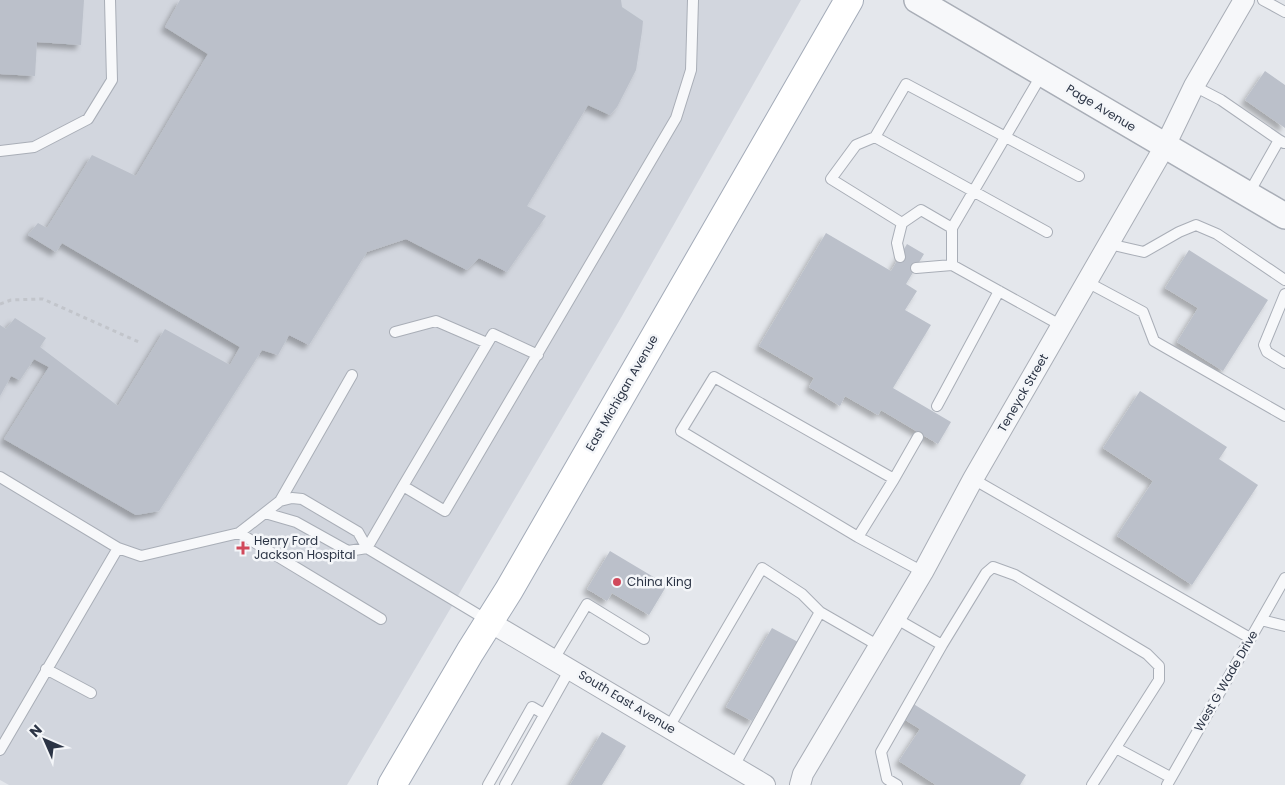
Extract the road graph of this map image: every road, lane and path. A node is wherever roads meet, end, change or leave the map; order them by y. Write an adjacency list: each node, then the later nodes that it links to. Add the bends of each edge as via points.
1 (110, 0): 14 (lane, via 112,80 88,119 34,147)
2 (693, 0): 35 (lane, via 691,70 676,118)
3 (848, 0): 57 (main road, East Michigan Avenue)
4 (917, 0): 8 (street, Page Avenue)
5 (1244, 0): 9 (street, Teneyck Street)
6 (1263, 0): 7 (lane)
7 (1285, 12)
8 (1042, 73): 11 (lane); 13 (street, Page Avenue)
9 (1194, 86): 12 (lane, via 1221,100); 13 (street, Teneyck Street)
10 (876, 137): 11 (lane, via 906,84); 16 (lane); 19 (lane, via 856,145 831,179)
11 (1005, 138): 15 (lane); 16 (lane)
12 (1282, 142): 17 (lane)
13 (1165, 146): 17 (street, Page Avenue); 22 (street, Teneyck Street)
14 (0, 151)
15 (1079, 176)
16 (973, 192): 20 (lane); 21 (lane)
17 (1249, 193): 18 (street, Page Avenue)
18 (1285, 216)
19 (902, 223): 20 (lane, via 921,210); 23 (lane, via 897,243)
20 (952, 228): 24 (lane)
21 (1047, 232)
22 (1109, 244): 26 (lane, via 1144,252 1196,225 1216,234); 27 (street, Teneyck Street)
23 (900, 257)
24 (952, 265): 25 (lane); 28 (lane)
25 (916, 268)
26 (1285, 280)
27 (1087, 282): 31 (street, Teneyck Street); 39 (lane, via 1142,312 1154,341)
28 (999, 291): 31 (lane); 38 (lane)
29 (1285, 294): 36 (lane, via 1264,344 1268,352)
30 (0, 304): 33 (path, via 11,300 43,299)
31 (1062, 326): 43 (street, Teneyck Street)
32 (395, 332): 34 (lane, via 436,321)
33 (142, 343)
34 (487, 344): 35 (lane, via 493,334); 44 (lane)
35 (538, 355): 44 (lane, via 445,511)
36 (1285, 363)
37 (352, 375): 45 (lane)
38 (937, 406)
39 (1285, 416)
40 (918, 437): 42 (lane)
41 (0, 477): 49 (lane)
42 (894, 479): 48 (lane); 48 (lane, via 714,377 681,431)
43 (973, 479): 51 (street, Teneyck Street); 59 (lane)
44 (403, 486): 50 (lane)
45 (280, 501): 46 (lane); 50 (lane, via 292,498 312,503 358,532)
46 (265, 513): 47 (lane); 50 (lane, via 296,522 348,551)
47 (239, 533): 49 (lane, via 141,556); 55 (lane)
48 (858, 537): 51 (lane)
49 (118, 548): 64 (lane)
50 (367, 548): 57 (lane)
51 (922, 572): 54 (street, Teneyck Street)
52 (1285, 578): 56 (lane, West G Wade Drive)
53 (820, 612): 62 (lane); 67 (lane, via 802,594 762,568); 70 (lane)
54 (895, 618): 61 (lane); 62 (street, Teneyck Street)
55 (381, 619)
56 (1261, 620): 58 (lane); 59 (lane, West G Wade Drive)
57 (488, 621): 63 (street, South East Avenue); 73 (main road, East Michigan Avenue)
58 (1285, 626)
59 (1250, 638): 71 (lane, West G Wade Drive)
60 (644, 639): 63 (lane, via 587,604)
61 (942, 645): 68 (lane, via 986,573 993,567 1015,574 1147,654 1159,666 1159,680); 77 (lane, via 881,752 887,779)
62 (879, 646): 76 (street, Teneyck Street, via 803,774)
63 (562, 664): 66 (lane); 67 (street, South East Avenue)
64 (46, 669): 65 (lane); 69 (lane)
65 (91, 693)
66 (544, 714): 72 (lane, via 532,707); 74 (lane)
67 (669, 727): 70 (street, South East Avenue)
68 (1116, 748): 71 (lane); 78 (lane)
69 (0, 750)
70 (734, 766): 75 (street, South East Avenue)
71 (1169, 781)
72 (492, 783)
73 (392, 785)
74 (505, 785)
75 (765, 785)
76 (800, 785)
77 (897, 785)
78 (1092, 785)

